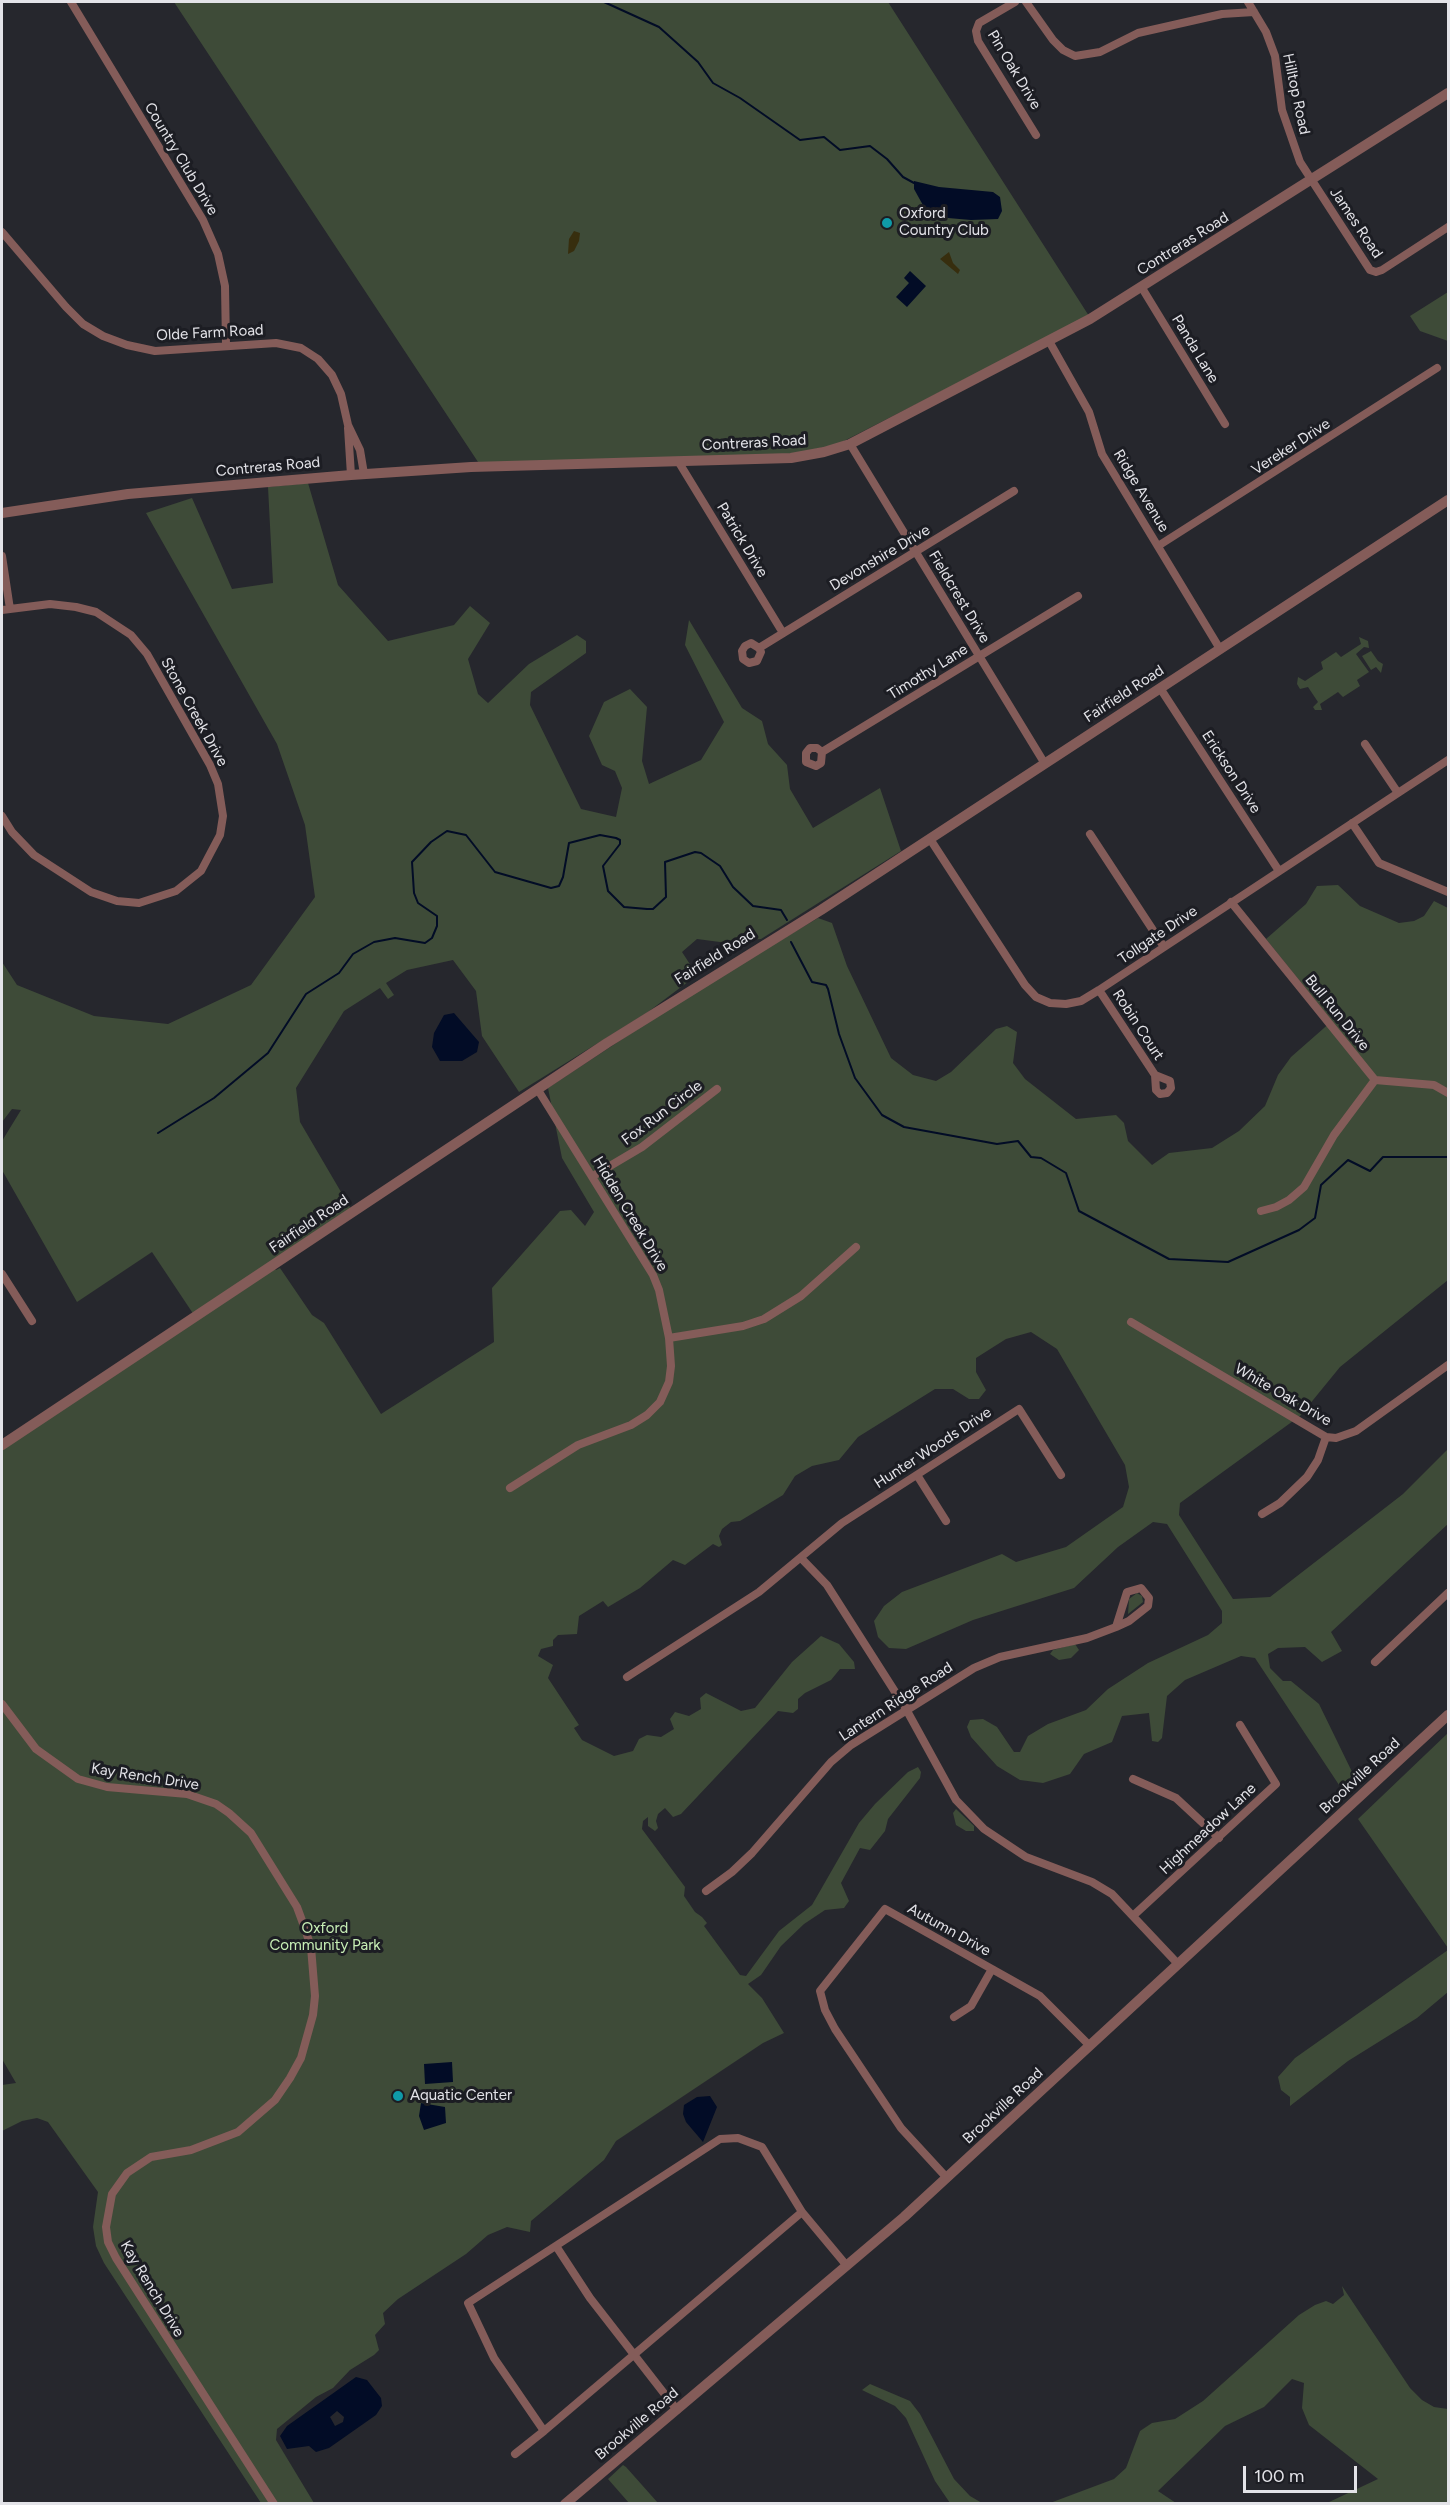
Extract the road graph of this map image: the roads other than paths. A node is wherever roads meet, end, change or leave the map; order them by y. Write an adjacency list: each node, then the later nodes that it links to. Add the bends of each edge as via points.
1 (70, 2): 13 (street, Country Club Drive, via 204,220 218,254 225,286)
2 (1015, 2): 7 (street, Pin Oak Drive, via 979,23 976,31 978,41)
3 (1026, 2): 5 (street, via 1053,40 1075,56 1100,52 1138,33 1222,14)
4 (1248, 2): 5 (street, Hilltop Road)
5 (1254, 12): 8 (street, Hilltop Road, via 1275,56 1282,110)
6 (1449, 93): 8 (street, Contreras Road)
7 (1036, 135)
8 (1311, 181): 9 (street, James Road, via 1367,266 1376,272); 11 (street, Contreras Road)
9 (1449, 227)
10 (2, 232): 13 (street, Olde Farm Road, via 66,307 103,336 155,351)
11 (1142, 288): 12 (street, Contreras Road); 16 (street, Panda Lane)
12 (1049, 341): 17 (street, Contreras Road); 24 (street, Ridge Avenue, via 1089,412 1102,454)
13 (226, 345): 15 (street, Olde Farm Road, via 276,343 301,348 318,359 341,394)
14 (1437, 368): 24 (street, Vereker Drive)
15 (348, 424): 19 (street, Olde Farm Road, via 360,450); 20 (street, Olde Farm Road)
16 (1225, 424)
17 (850, 444): 18 (street, Contreras Road, via 790,458); 25 (street, Fieldcrest Drive)
18 (678, 461): 19 (street, Contreras Road); 29 (street, Patrick Drive)
19 (364, 474): 20 (street, Contreras Road)
20 (351, 475): 23 (street, Contreras Road, via 128,494)
21 (1014, 491): 25 (street, Devonshire Drive)
22 (1449, 500): 31 (street, Fairfield Road)
23 (2, 513)
24 (1158, 546): 31 (street, Ridge Avenue)
25 (916, 552): 29 (street, Devonshire Drive); 32 (street, Fieldcrest Drive)
26 (2, 555): 28 (street, Stone Creek Drive)
27 (1078, 596): 32 (street, Timothy Lane)
28 (6, 609): 39 (street, Stone Creek Drive, via 50,604 76,607 96,612 131,635 147,654 210,765 218,784 223,816 212,855 196,877 176,891 139,903 91,892 34,855)
29 (783, 633): 30 (street, Devonshire Drive)
30 (759, 648)
31 (1220, 649): 33 (street, Fairfield Road)
32 (979, 657): 35 (street, Timothy Lane); 37 (street, Fieldcrest Drive)
33 (1160, 688): 37 (street, Fairfield Road); 43 (street, Erickson Drive)
34 (1365, 744): 38 (street)
35 (822, 752)
36 (1449, 760): 38 (street, Tollgate Drive)
37 (1045, 764): 42 (street, Fairfield Road)
38 (1398, 793): 40 (street, Tollgate Drive)
39 (2, 816)
40 (1352, 824): 43 (street, Tollgate Drive); 44 (street, via 1379,863)
41 (1090, 834): 46 (street)
42 (930, 839): 47 (street, Tollgate Drive, via 1024,985 1036,997 1066,1004 1081,1001); 51 (street, Fairfield Road)
43 (1279, 871): 45 (street, Tollgate Drive)
44 (1449, 892)
45 (1231, 902): 46 (street, Tollgate Drive); 49 (street, Bull Run Drive)
46 (1164, 947): 47 (street, Tollgate Drive)
47 (1099, 990): 48 (street, Robin Court)
48 (1155, 1075)
49 (1375, 1080): 52 (street, via 1434,1085); 54 (street, via 1334,1135 1304,1187 1282,1204)
50 (717, 1089): 53 (street, Fox Run Circle, via 651,1141)
51 (538, 1090): 53 (street, Hidden Creek Drive); 62 (street, Fairfield Road)
52 (1449, 1092)
53 (593, 1176): 59 (street, Hidden Creek Drive, via 653,1275)
54 (1260, 1211)
55 (856, 1247): 59 (street, via 801,1296 764,1319)
56 (2, 1274): 57 (street)
57 (32, 1321)
58 (1131, 1323): 61 (street, White Oak Drive)
59 (669, 1338): 65 (street, Hidden Creek Drive, via 669,1382 660,1402 647,1415 632,1425 578,1445)
60 (1449, 1365): 61 (street, White Oak Drive, via 1356,1431)
61 (1326, 1437): 66 (street, via 1318,1460 1306,1477)
62 (2, 1445)
63 (916, 1475): 64 (street, Hunter Woods Drive, via 1019,1409); 67 (street); 68 (street, Hunter Woods Drive, via 842,1523)
64 (1061, 1475)
65 (510, 1488)
66 (1262, 1515)
67 (946, 1521)
68 (801, 1558): 72 (street, Hunter Woods Drive, via 759,1592); 74 (street, via 827,1585)
69 (1449, 1593): 71 (street)
70 (1116, 1627): 70 (street, Lantern Ridge Road, via 1127,1592 1141,1588 1149,1598 1148,1606); 74 (street, Lantern Ridge Road, via 1087,1638 1000,1657)
71 (1375, 1662)
72 (627, 1677)
73 (2, 1704): 93 (street, Kay Rench Drive, via 36,1749 78,1779 107,1787 187,1794 229,1813 251,1833 297,1907 304,1926 311,1947 315,1996 301,2058 290,2078 275,2100 238,2132 191,2150 151,2157 127,2173 109,2203 105,2227 116,2258)
74 (906, 1709): 79 (street, Lantern Ridge Road, via 831,1762 752,1853); 80 (street, via 956,1800 984,1829 1026,1857 1092,1882 1112,1894)
75 (1449, 1715): 81 (street, Brookville Road)
76 (1240, 1725): 78 (street, Highmeadow Lane, via 1276,1784)
77 (1133, 1779): 78 (street, via 1176,1798)
78 (1219, 1838): 80 (street, Highmeadow Lane)
79 (706, 1891)
80 (1134, 1916): 81 (street)
81 (1178, 1964): 84 (street, Brookville Road)
82 (992, 1969): 83 (street, via 970,2006); 84 (street, Autumn Drive, via 1040,1996); 85 (street, Autumn Drive, via 885,1909 819,1990 836,2030 901,2128)
83 (954, 2017)
84 (1090, 2046): 85 (street, Brookville Road)
85 (947, 2178): 88 (street, Brookville Road)
86 (802, 2212): 87 (street, via 762,2147 738,2138 720,2139); 88 (street); 89 (street)
87 (556, 2246): 89 (street); 91 (street, via 468,2303 494,2358)
88 (847, 2266): 90 (street, Brookville Road)
89 (633, 2355): 90 (street); 91 (street)
90 (677, 2410): 94 (street, Brookville Road)
91 (544, 2431): 92 (street)
92 (515, 2454)
93 (274, 2504)
94 (565, 2504)

